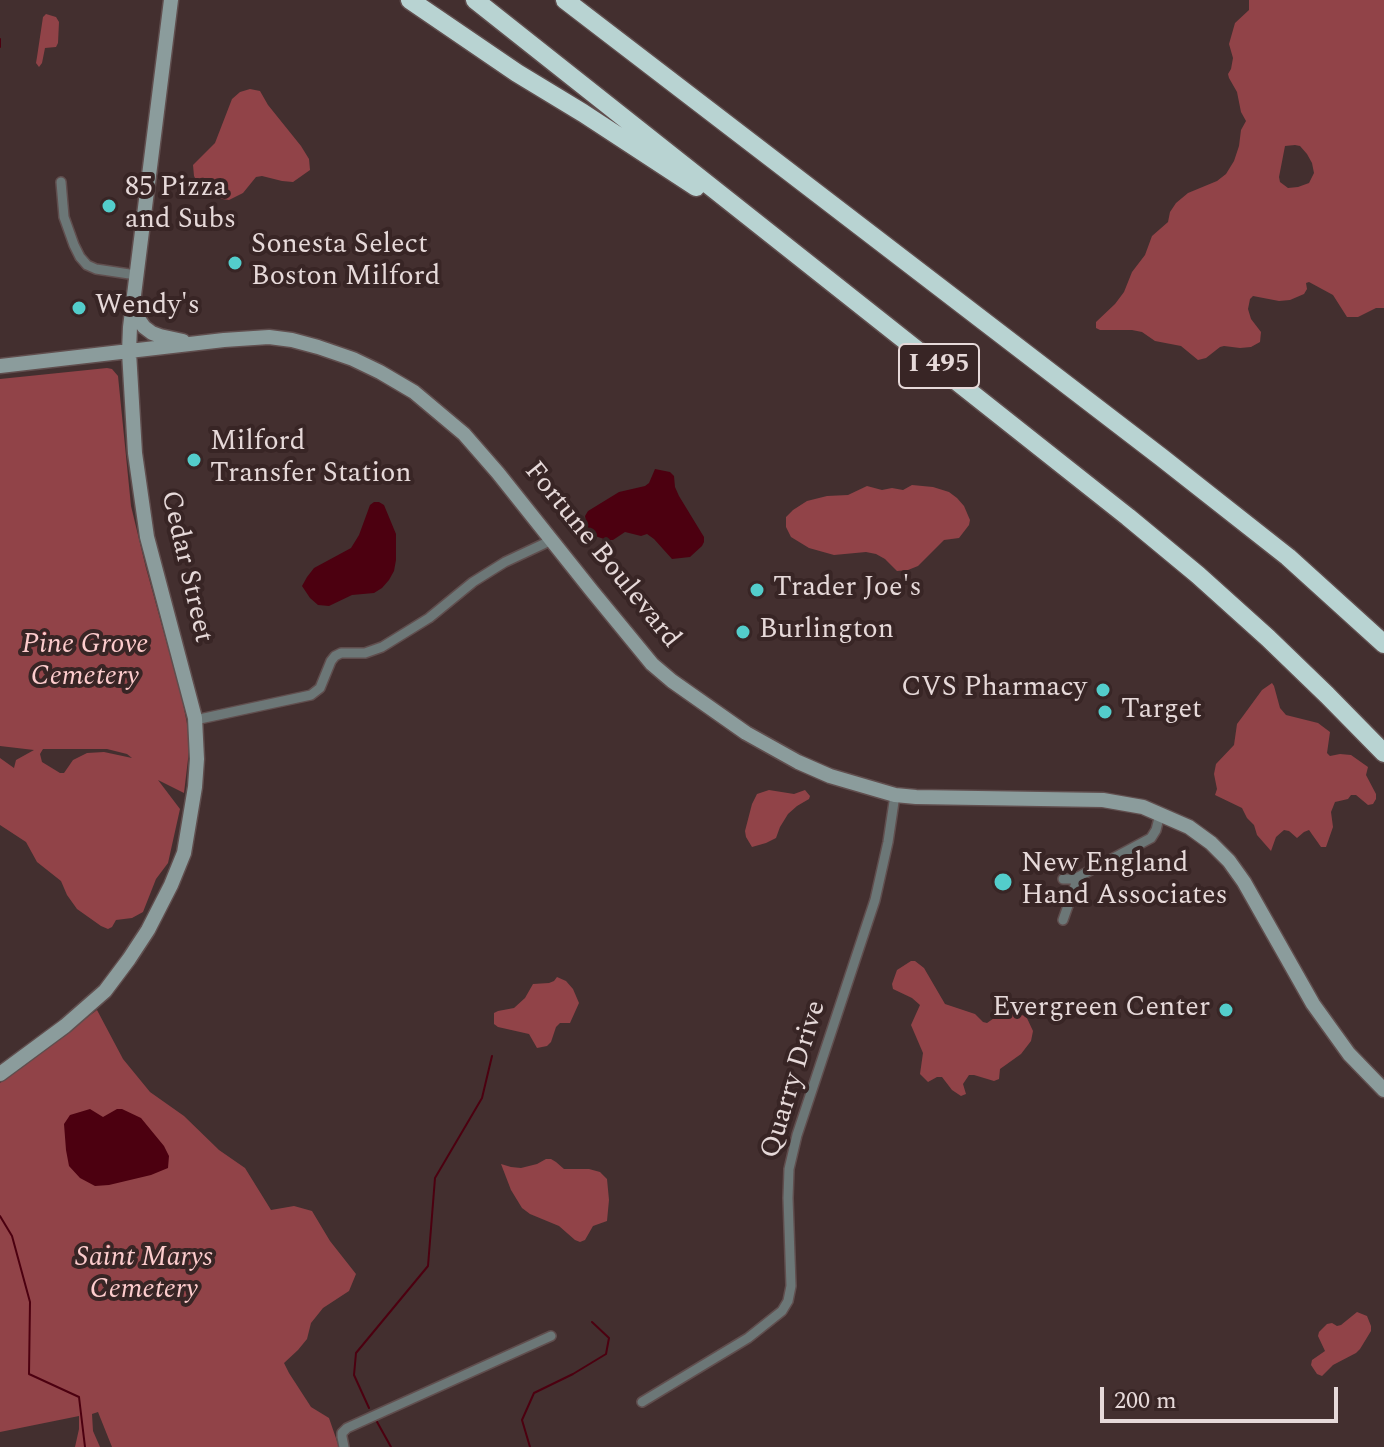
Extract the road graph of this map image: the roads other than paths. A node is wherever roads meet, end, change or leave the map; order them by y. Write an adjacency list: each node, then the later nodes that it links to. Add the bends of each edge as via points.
1 (171, 0): 7 (main road, Cedar Street)
2 (410, 0): 6 (highway)
3 (475, 0): 6 (highway, I 495)
4 (565, 0): 13 (highway, I 495, via 1276,548)
5 (61, 182): 7 (street, via 64,217 80,257 96,269)
6 (811, 265): 15 (highway, I 495, via 1198,575)
7 (136, 275): 8 (main road, Cedar Street)
8 (132, 310): 9 (main road, via 152,333); 10 (main road, Cedar Street)
9 (195, 343): 10 (main road, Fortune Boulevard); 12 (main road, Fortune Boulevard, via 289,339 390,377 464,434)
10 (129, 352): 11 (main road, Fortune Boulevard); 14 (main road, Cedar Street, via 147,537)
11 (0, 366)
12 (552, 540): 14 (street, via 473,582 382,647 335,656 320,688 307,697); 16 (main road, Fortune Boulevard, via 627,635 672,681 798,762)
13 (1384, 644)
14 (195, 720): 21 (main road, Cedar Street, via 195,787 184,853 148,930 105,991)
15 (1384, 753)
16 (895, 795): 17 (main road, Fortune Boulevard, via 1103,800); 24 (street, Quarry Drive, via 875,900 789,1169 791,1294 782,1311 748,1338)
17 (1160, 814): 18 (street, via 1151,838); 22 (main road, Fortune Boulevard, via 1189,827 1229,861 1322,1017)
18 (1078, 877): 19 (street); 20 (street)
19 (1063, 879)
20 (1063, 920)
21 (0, 1074)
22 (1384, 1090)
23 (551, 1336): 25 (street, via 347,1428 342,1433)
24 (642, 1402)
25 (344, 1447)

